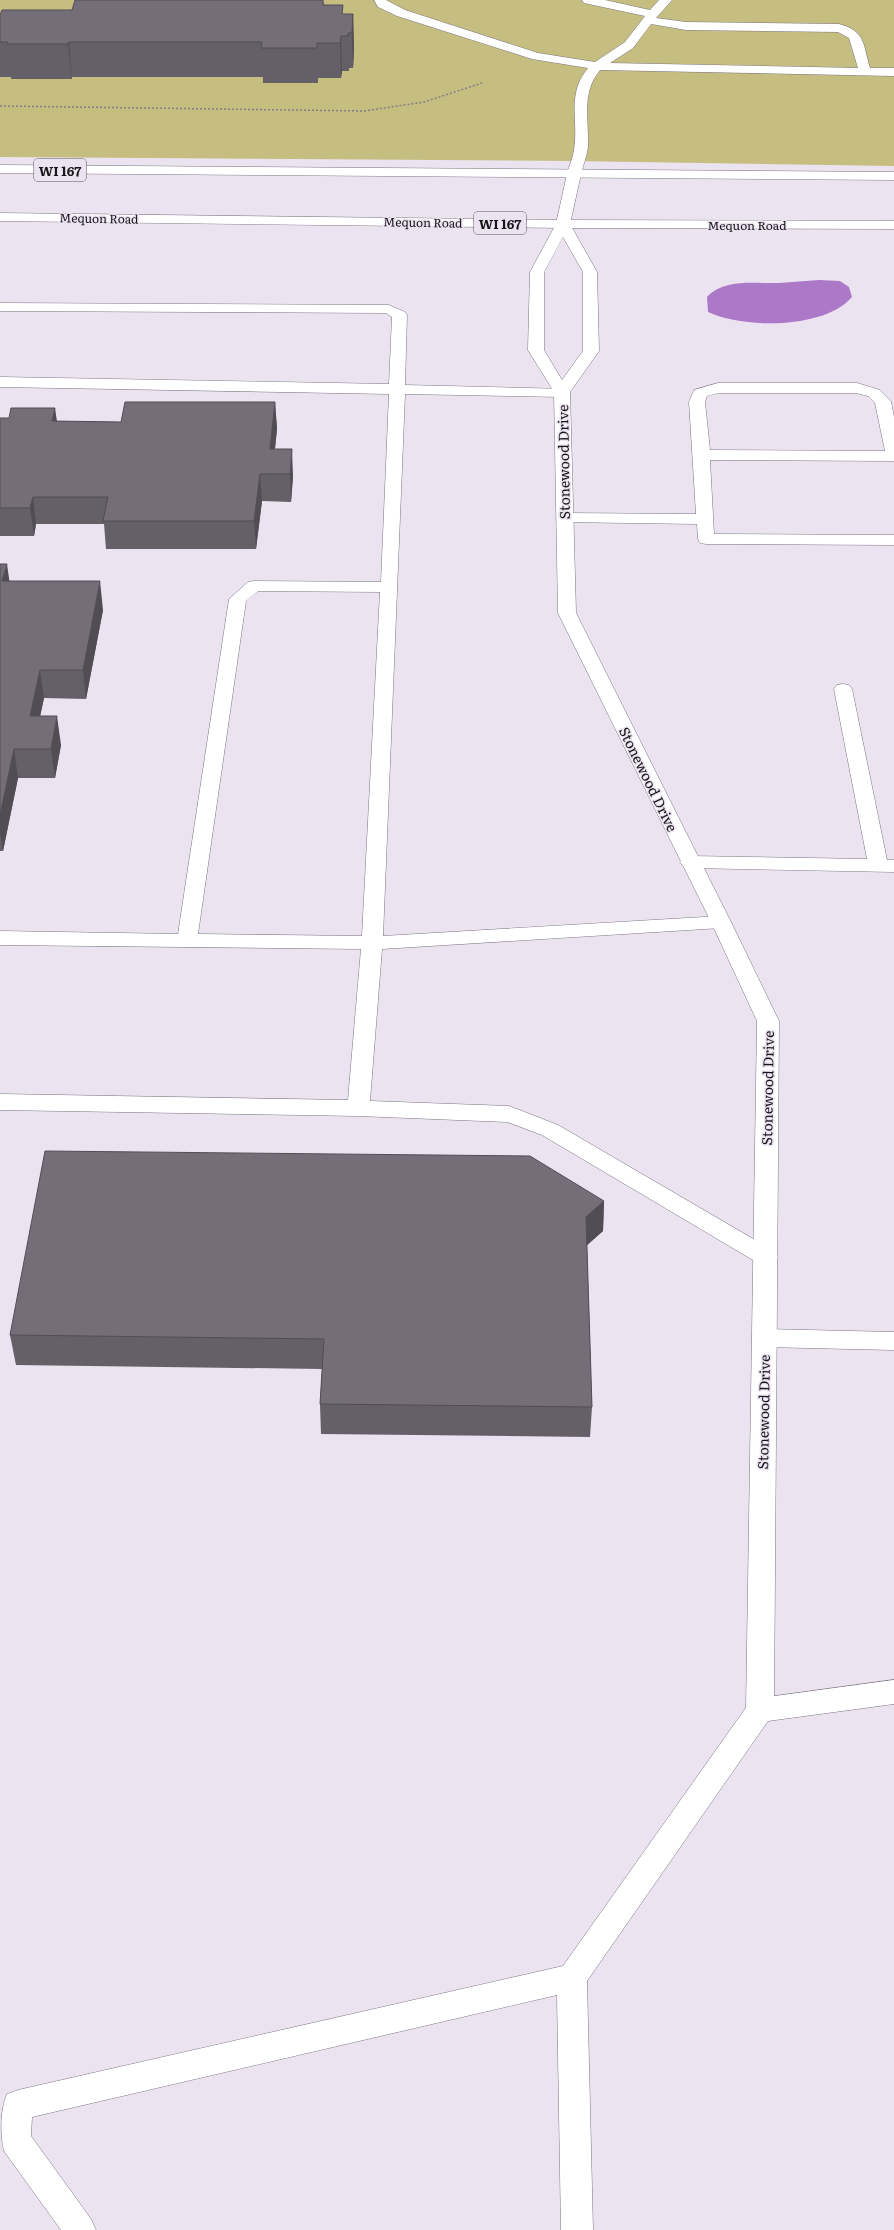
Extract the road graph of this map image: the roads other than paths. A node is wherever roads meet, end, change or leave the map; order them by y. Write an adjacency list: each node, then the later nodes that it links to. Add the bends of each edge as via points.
1 (380, 0): 5 (street, via 382,4 401,13 536,56)
2 (588, 0): 4 (street)
3 (666, 0): 4 (street, Stonewood Drive)
4 (650, 17): 5 (street, Stonewood Drive, via 629,45); 6 (street, via 686,26 839,28 851,32 855,37)
5 (597, 66): 6 (street); 9 (street, Stonewood Drive, via 585,80 581,95 581,149)
6 (865, 72): 7 (street)
7 (894, 72)
8 (0, 169): 9 (street, WI 167)
9 (574, 174): 10 (street, WI 167); 12 (street, Stonewood Drive)
10 (894, 176)
11 (0, 216): 12 (street, Mequon Road / WI 167)
12 (563, 224): 13 (street, Mequon Road / WI 167); 17 (street, Stonewood Drive, via 537,272 536,350); 17 (street, Stonewood Drive, via 590,272 591,351)
13 (894, 225)
14 (0, 307): 16 (street, via 389,309 400,315)
15 (0, 382): 16 (street)
16 (396, 389): 17 (street); 23 (street)
17 (562, 392): 20 (street, Stonewood Drive)
18 (702, 455): 19 (street); 19 (street, via 697,402 700,393 718,388 857,388 874,393 883,401); 21 (street)
19 (894, 456)
20 (565, 518): 21 (street); 25 (street, Stonewood Drive, via 567,612)
21 (705, 518): 22 (street, via 706,540)
22 (894, 540)
23 (389, 587): 29 (street, via 254,586 238,600); 30 (street)
24 (843, 689): 26 (street)
25 (690, 862): 26 (street); 27 (street, Stonewood Drive)
26 (886, 866)
27 (721, 922): 30 (street); 33 (street, Stonewood Drive, via 768,1021)
28 (0, 938): 29 (street)
29 (187, 941): 30 (street)
30 (372, 943): 32 (street)
31 (0, 1102): 32 (street)
32 (358, 1108): 33 (street, via 509,1114 550,1130)
33 (766, 1257): 34 (street, Stonewood Drive)
34 (764, 1338): 35 (street); 37 (street, Stonewood Drive)
35 (894, 1341)
36 (894, 1692): 37 (street)
37 (760, 1710): 38 (street)
38 (572, 1978): 39 (street, via 18,2105 15,2140); 40 (street)
39 (80, 2230)
40 (577, 2230)

